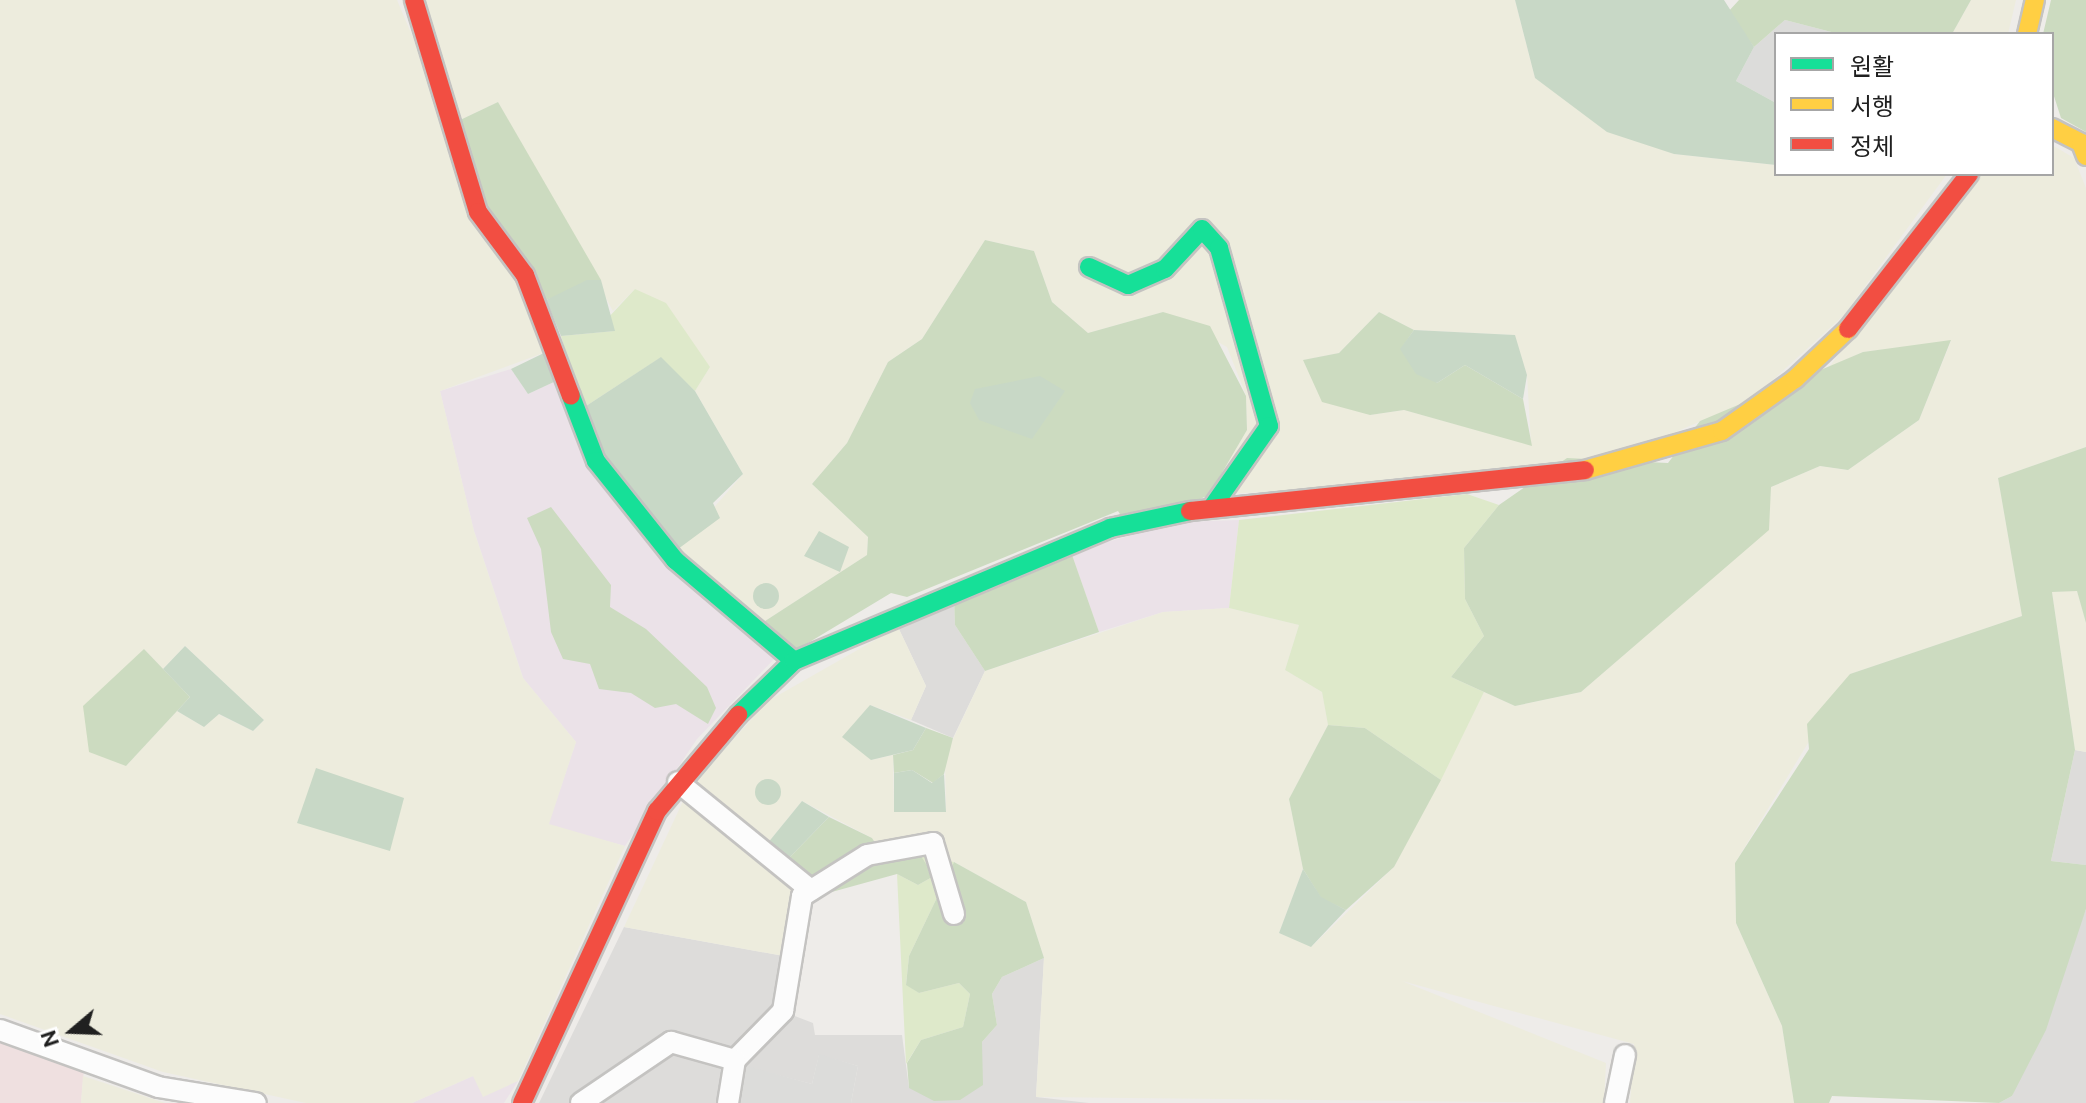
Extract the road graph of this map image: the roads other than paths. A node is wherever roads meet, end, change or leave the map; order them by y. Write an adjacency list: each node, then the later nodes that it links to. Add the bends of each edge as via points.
1 (414, 0): 9 (street, via 478,212 525,275 596,461 675,560)
2 (2035, 0): 3 (street)
3 (2027, 32)
4 (2054, 129): 5 (street, via 2081,143)
5 (2086, 156)
6 (1967, 176): 8 (street, via 1858,319 1795,379 1722,431 1613,467)
7 (1089, 267): 8 (street, via 1128,285 1165,269 1202,229 1219,248 1269,426)
8 (1213, 506): 9 (street, via 1053,547)
9 (794, 661): 10 (street)
10 (678, 782): 11 (street); 17 (street, via 657,811)
11 (811, 890): 12 (street, via 867,855 933,843); 15 (street, via 802,896 783,1011)
12 (954, 914)
13 (0, 1030): 16 (street, via 158,1087)
14 (1625, 1055): 20 (street)
15 (735, 1060): 18 (street, via 671,1042); 19 (street)
16 (256, 1103)
17 (522, 1103)
18 (581, 1103)
19 (728, 1103)
20 (1615, 1103)

